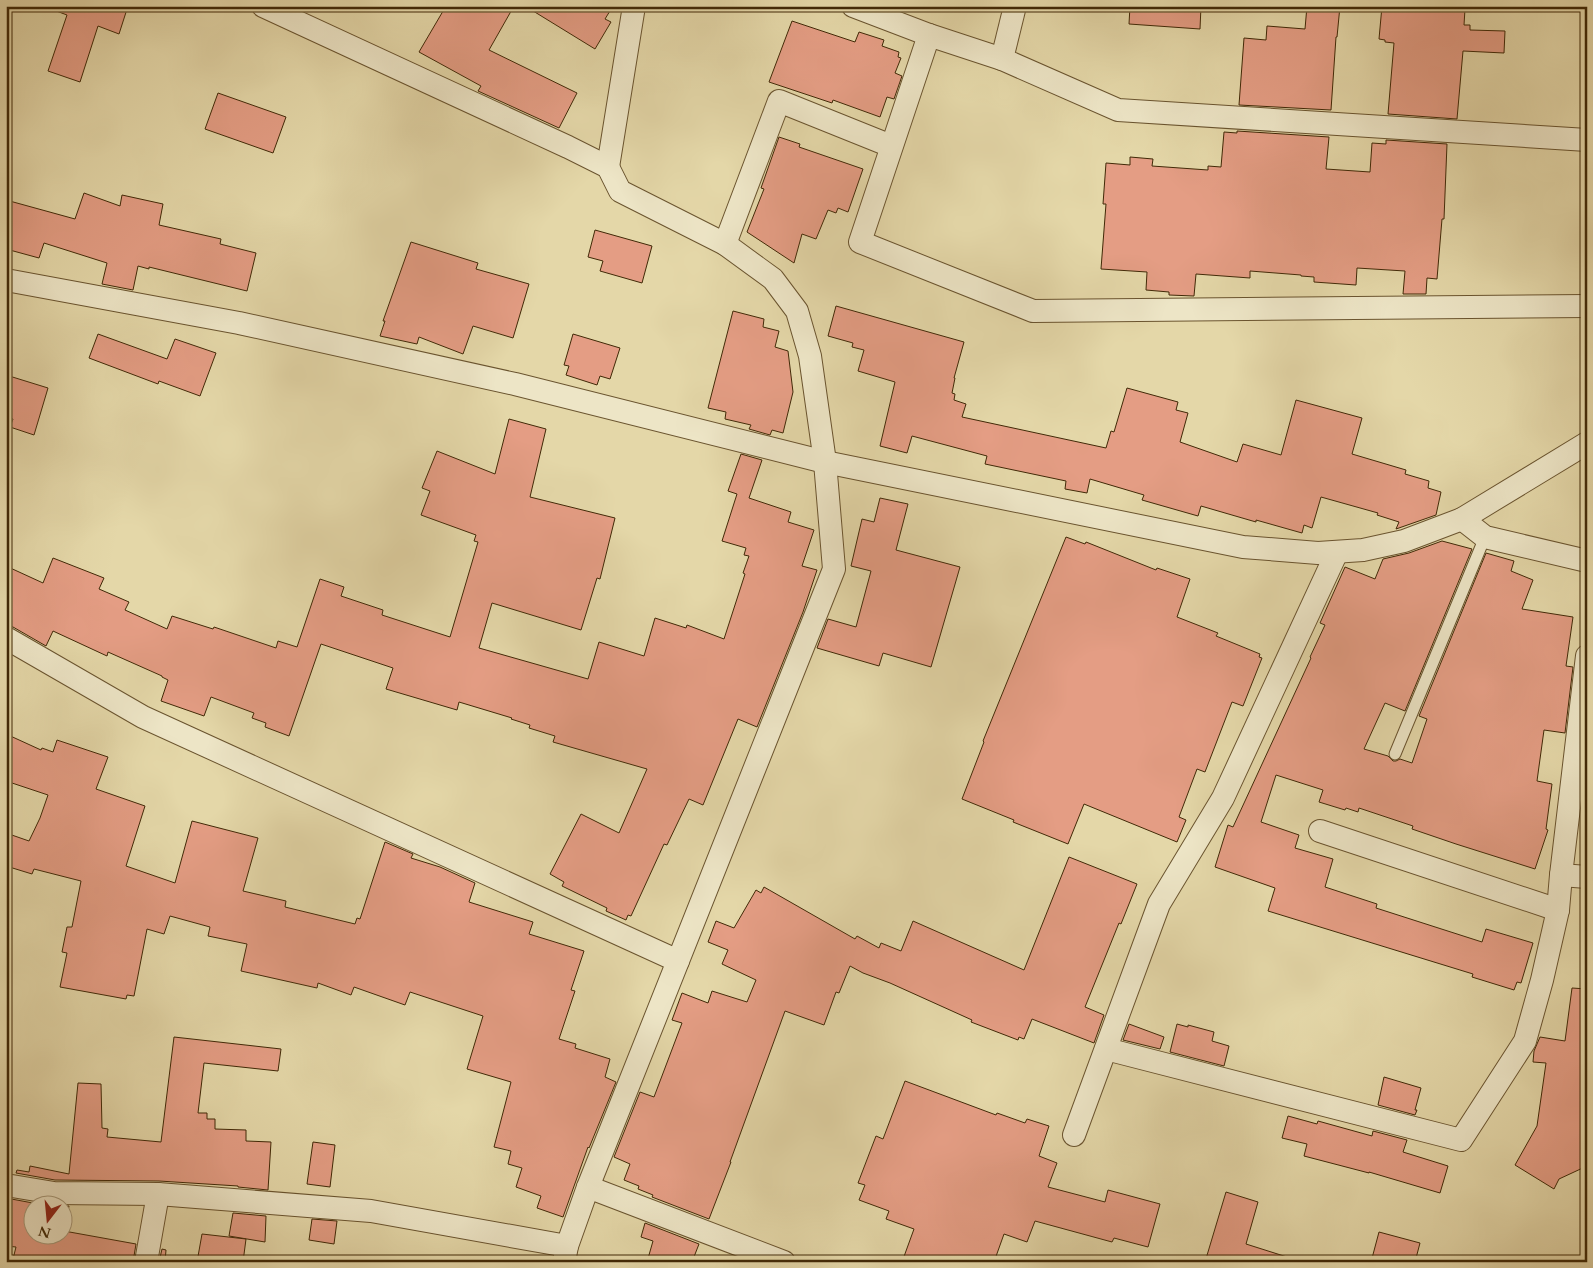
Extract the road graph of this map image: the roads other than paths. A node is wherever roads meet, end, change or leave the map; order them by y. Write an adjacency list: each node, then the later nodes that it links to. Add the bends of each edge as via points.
1 (263, 6): 9 (street)
2 (634, 6): 9 (street)
3 (853, 6): 5 (street)
4 (1015, 6): 6 (street)
5 (929, 35): 6 (street); 8 (street)
6 (1002, 59): 7 (street, via 1118,110)
7 (1587, 140)
8 (891, 146): 10 (street, via 779,101); 12 (street, via 860,242 1033,311)
9 (608, 167): 10 (street, via 620,191)
10 (725, 244): 14 (street, via 773,279 797,312 810,356)
11 (6, 280): 14 (street, via 239,322 515,384)
12 (1587, 306)
13 (1587, 443): 15 (street)
14 (825, 462): 17 (street, via 1244,547); 26 (street, via 834,569)
15 (1462, 519): 16 (street); 17 (street, via 1404,541)
16 (1485, 537): 18 (street); 21 (lane)
17 (1336, 552): 27 (street, via 1223,798 1159,904)
18 (1587, 561)
19 (6, 638): 26 (street, via 144,717)
20 (1587, 656): 23 (street)
21 (1395, 754)
22 (1320, 831): 25 (street)
23 (1561, 875): 24 (street); 25 (street)
24 (1587, 877)
25 (1558, 910): 27 (street, via 1525,1041 1461,1140)
26 (678, 961): 30 (street)
27 (1106, 1049): 28 (street)
28 (1074, 1135)
29 (6, 1185): 31 (street, via 54,1193)
30 (588, 1187): 32 (street); 34 (street)
31 (158, 1194): 32 (street, via 371,1211); 33 (street)
32 (566, 1254)
33 (146, 1262)
34 (784, 1262)

